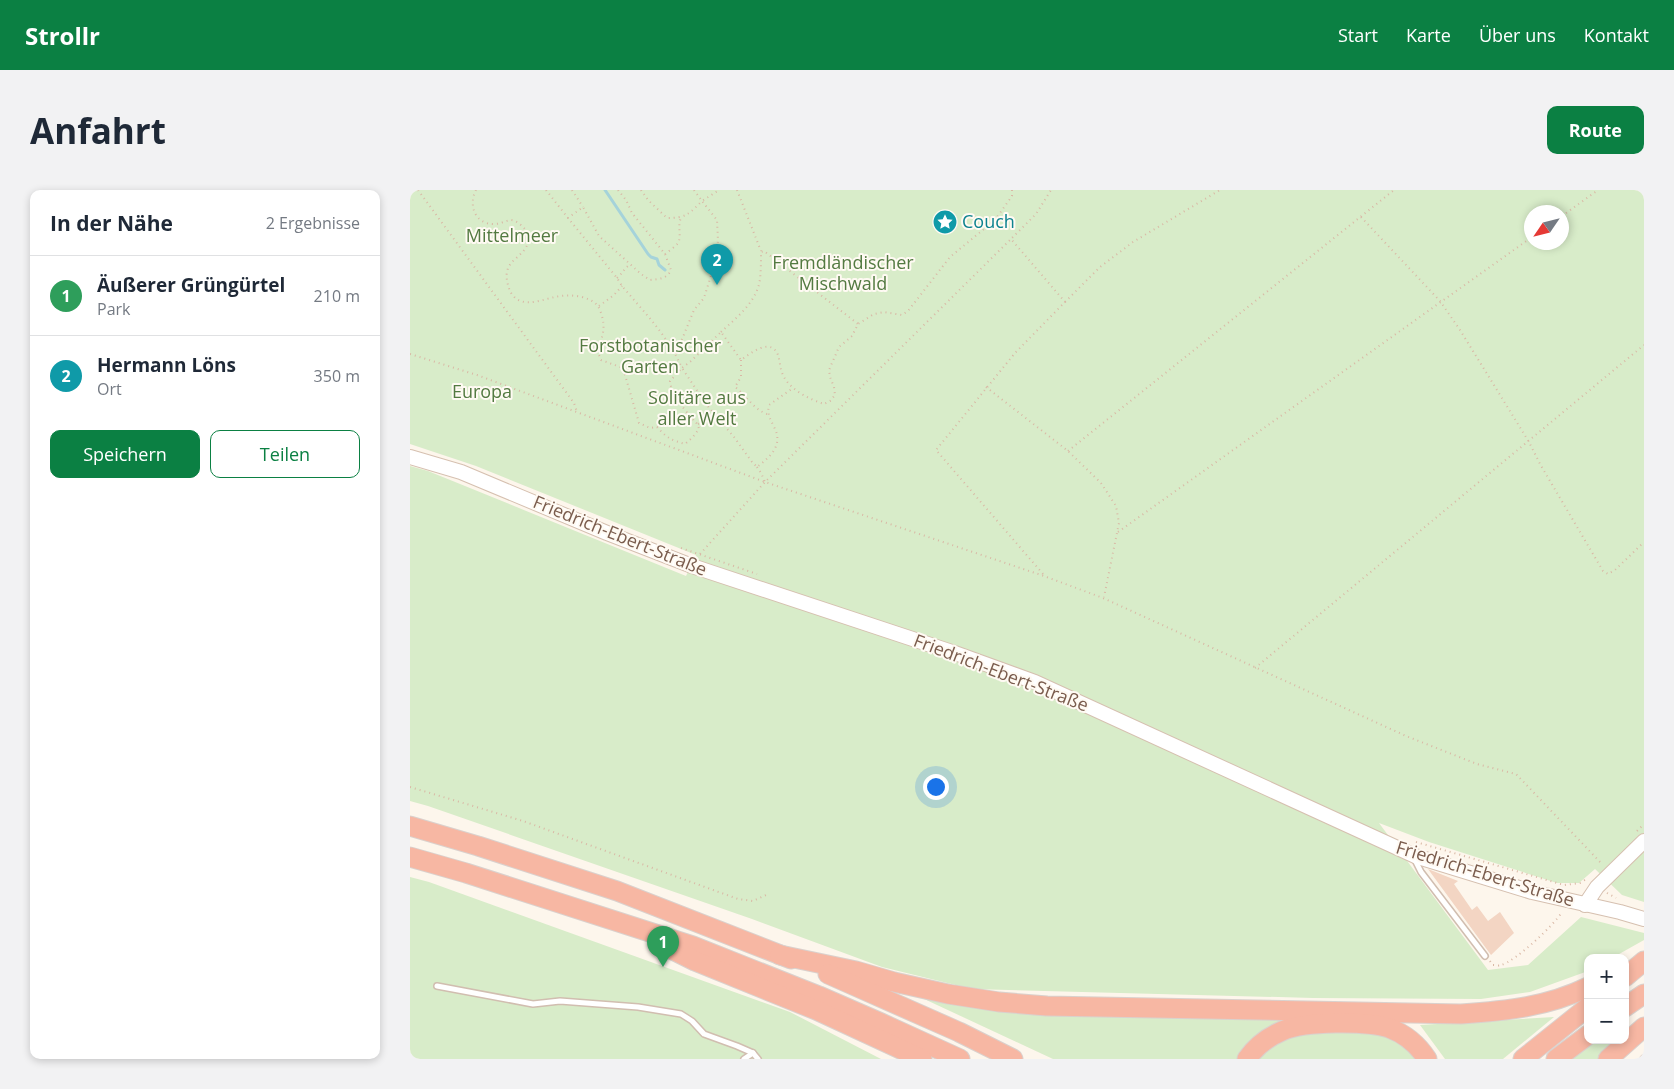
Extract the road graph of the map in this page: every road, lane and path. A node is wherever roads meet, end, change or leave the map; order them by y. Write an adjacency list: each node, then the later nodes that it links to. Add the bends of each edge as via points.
1 (418, 190): 40 (path, via 574,403)
2 (476, 190): 30 (path, via 473,208 483,222 496,224 510,220 520,224 529,234 527,248 509,265 507,273 510,292 516,298 527,302 574,296 591,300)
3 (546, 190): 19 (path)
4 (572, 190): 16 (path)
5 (618, 190): 24 (path)
6 (641, 190): 20 (path, via 668,218)
7 (694, 190): 15 (path)
8 (719, 190): 15 (path)
9 (738, 190): 23 (path)
10 (1012, 190): 31 (path, via 1012,196 995,220 950,257 908,311 902,315 874,314)
11 (1051, 190): 21 (path, via 1036,214)
12 (1220, 190): 29 (path, via 1133,242 1100,267)
13 (1394, 190): 18 (path)
14 (1598, 190): 17 (path)
15 (702, 201): 20 (path); 35 (path, via 717,220 714,266 704,298 694,310)
16 (583, 207): 19 (path); 25 (path, via 599,236)
17 (1569, 211)
18 (1361, 216): 28 (path); 45 (path)
19 (568, 218): 26 (path)
20 (681, 218): 24 (path, via 680,239)
21 (1010, 239): 29 (path); 48 (path)
22 (1524, 243): 28 (path)
23 (761, 252): 31 (path, via 764,251); 32 (path, via 756,294)
24 (665, 254): 25 (path, via 671,270 665,278 650,280)
25 (631, 264): 26 (path)
26 (617, 278): 27 (path)
27 (622, 286): 30 (path); 35 (path, via 646,312)
28 (1440, 301): 44 (path); 49 (path)
29 (1065, 302): 38 (path, via 1015,352)
30 (599, 306): 43 (path, via 604,324 597,350 601,360 623,368 639,423 657,427 667,438 685,444 700,429)
31 (858, 324): 39 (path, via 852,336 839,347 829,370 835,395 830,401 824,404 814,401)
32 (722, 332): 36 (path); 37 (path)
33 (1644, 345): 44 (path)
34 (410, 354): 40 (path)
35 (676, 354): 37 (path)
36 (742, 360): 39 (path, via 762,346 769,347 778,354 783,376); 42 (path, via 735,387 757,411)
37 (682, 368): 41 (path); 43 (path, via 670,381 670,388)
38 (986, 387): 45 (path); 52 (path, via 936,450)
39 (793, 388): 42 (path, via 769,405)
40 (577, 412): 48 (path)
41 (713, 413): 43 (path, via 708,420); 47 (path)
42 (767, 414): 47 (path, via 778,440 775,451)
43 (698, 424)
44 (1528, 442): 50 (path, via 1603,571 1608,574 1615,570); 54 (path)
45 (1068, 451): 49 (path, via 1101,483 1116,506)
46 (410, 456): 51 (main road, Friedrich-Ebert-Straße, via 461,472)
47 (757, 467): 48 (path)
48 (765, 482): 51 (path); 52 (path)
49 (1118, 532): 53 (path)
50 (1644, 542)
51 (692, 566): 58 (main road, Friedrich-Ebert-Straße, via 1036,682)
52 (1044, 576): 53 (path)
53 (1103, 598): 54 (path)
54 (1255, 668): 60 (path, via 1442,751 1516,774)
55 (410, 787): 62 (path, via 523,821 738,899 753,901)
56 (410, 826): 68 (highway, via 616,892)
57 (1644, 841): 61 (main road)
58 (1415, 856): 63 (main road, Friedrich-Ebert-Straße); 70 (lane, via 1421,872)
59 (410, 857): 67 (highway)
60 (1602, 864)
61 (1597, 887): 64 (path); 65 (main road)
62 (766, 895)
63 (1564, 900): 65 (main road, Friedrich-Ebert-Straße); 70 (path, via 1561,913 1552,924 1507,962 1493,965)
64 (1619, 900)
65 (1585, 905): 66 (main road, Friedrich-Ebert-Straße)
66 (1644, 919)
67 (630, 926): 78 (highway, via 696,961); 88 (highway, via 756,970)
68 (780, 955): 75 (highway, via 948,994 1047,1006 1461,1014 1541,1004); 89 (highway, via 844,980)
69 (1644, 955): 72 (highway)
70 (1485, 956)
71 (1644, 961): 73 (highway)
72 (1629, 963)
73 (1629, 974)
74 (437, 986): 83 (lane, via 533,1004 560,1001 682,1014 704,1034)
75 (1584, 989)
76 (1644, 994): 77 (highway)
77 (1629, 1005)
78 (816, 1010): 86 (highway); 87 (highway)
79 (1584, 1010): 92 (highway)
80 (1644, 1028): 94 (highway)
81 (1584, 1038): 93 (highway)
82 (1644, 1041): 95 (highway)
83 (753, 1054): 84 (lane); 85 (lane)
84 (744, 1059)
85 (758, 1059)
86 (903, 1059)
87 (922, 1059)
88 (960, 1059)
89 (1013, 1059)
90 (1247, 1059): 91 (highway, via 1261,1043 1282,1031 1307,1024 1370,1025 1390,1029 1416,1044)
91 (1427, 1059)
92 (1523, 1059)
93 (1556, 1059)
94 (1608, 1059)
95 (1628, 1059)

